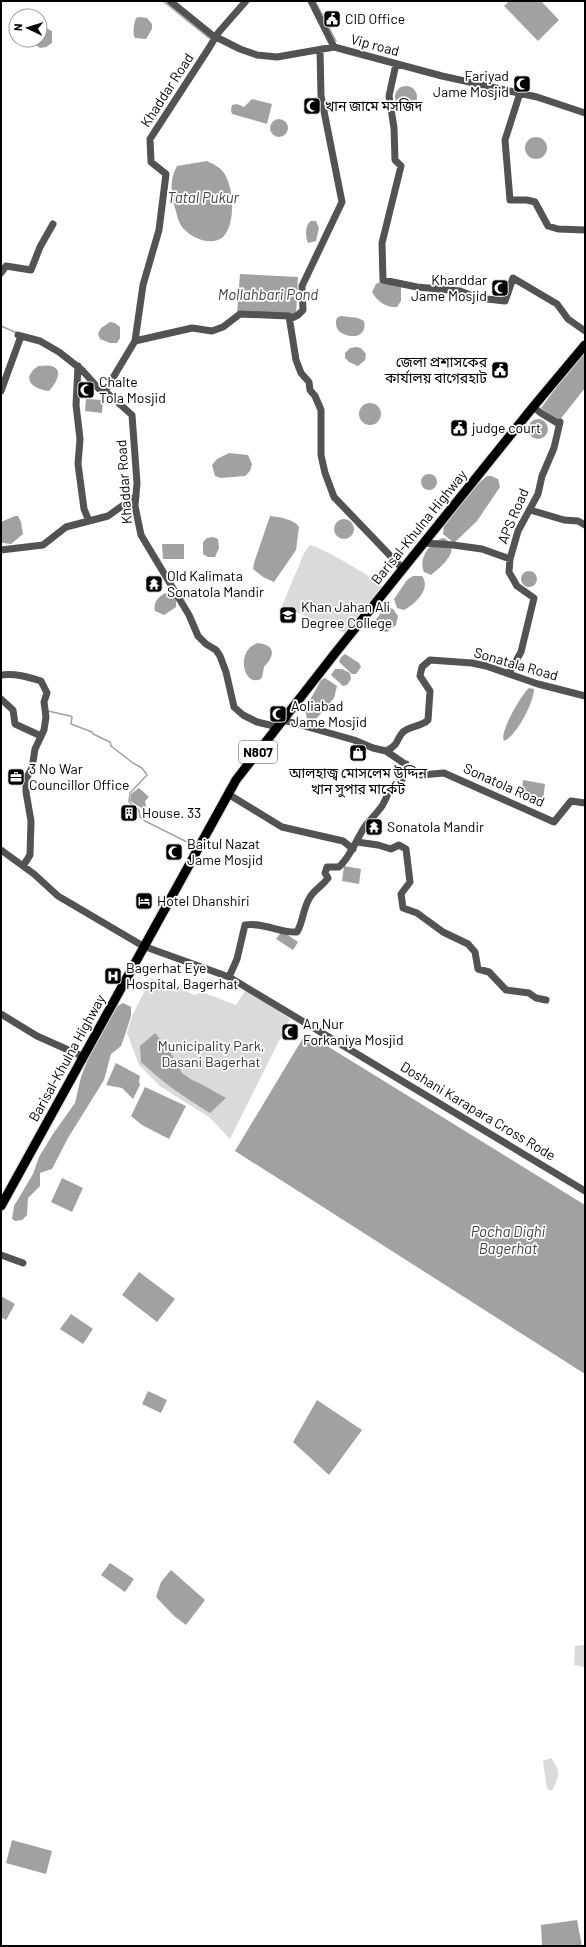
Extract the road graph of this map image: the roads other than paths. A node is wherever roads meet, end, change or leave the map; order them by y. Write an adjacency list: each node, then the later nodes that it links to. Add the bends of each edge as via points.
1 (170, 1): 4 (street, Vip road)
2 (246, 1): 4 (street, Khaddar Road)
3 (311, 1): 5 (street)
4 (215, 36): 6 (street, Vip road, via 257,55 277,57); 15 (street, Khaddar Road, via 150,139 151,162 166,174 160,230 143,285)
5 (334, 47): 6 (street, Vip road); 7 (street, Vip road)
6 (320, 50): 13 (street, via 321,96 342,202 302,286 303,310)
7 (396, 64): 8 (street, Vip road); 14 (street, via 389,96 395,160 401,166 382,243 383,280 416,287 460,291 478,298 505,302 514,278 556,304 568,319)
8 (520, 93): 9 (street, Vip road); 11 (street, via 505,140 510,200 535,202 548,226)
9 (585, 113)
10 (53, 224): 12 (street, via 40,246 31,270 6,266)
11 (585, 230)
12 (1, 273)
13 (290, 319): 15 (street, via 289,316 240,314 223,327 212,331 192,328); 28 (street, via 296,360 321,410 321,455 334,497)
14 (585, 331)
15 (135, 342): 19 (street)
16 (585, 345): 20 (highway, Barisal-Khulna Highway / N807)
17 (78, 366): 18 (street, Khaddar Road, via 51,346 20,335); 19 (street, Khaddar Road, via 99,389); 23 (street, via 78,464 84,509)
18 (1, 391)
19 (105, 391): 21 (street, Khaddar Road, via 132,415)
20 (533, 407): 22 (street, APS Road, via 560,423 554,448); 25 (highway, Barisal-Khulna Highway / N807)
21 (136, 496): 23 (street, via 108,516); 33 (street, Khaddar Road, via 136,517 141,535 198,636 220,656 234,707 257,722)
22 (530, 510): 24 (street, via 564,520 578,521); 27 (street, APS Road, via 518,531)
23 (89, 521): 26 (street, via 66,527 43,545)
24 (585, 525)
25 (424, 543): 27 (street, APS Road, via 482,550); 28 (highway, Barisal-Khulna Highway / N807)
26 (1, 550)
27 (510, 559): 29 (street, via 509,572 517,586 534,598 521,652)
28 (403, 569): 33 (highway, Barisal-Khulna Highway / N807)
29 (509, 673): 31 (street, Sonatala Road, via 538,684); 35 (street, Sonatala Road, via 472,663 428,661 422,667 420,676 430,691 428,720 420,725 415,724 402,733 398,744)
30 (1, 675): 34 (street, via 9,674 41,681 47,693 44,702 46,717)
31 (585, 696)
32 (1, 698): 34 (street, via 13,710 15,724)
33 (281, 723): 35 (street, via 354,740); 37 (highway, Barisal-Khulna Highway / N807)
34 (41, 736): 41 (street, via 33,756 32,768 26,779 31,821 30,854)
35 (386, 751): 36 (street, Sonatola Road)
36 (406, 764): 38 (street, Sonatola Road, via 421,775 444,772 554,822 571,802); 39 (street, via 402,780 394,784)
37 (228, 794): 39 (street, via 282,827); 42 (highway, Barisal-Khulna Highway / N807)
38 (585, 803)
39 (355, 845): 43 (street, via 339,867 327,867 324,873 328,878 308,899 297,932 288,933 253,923 246,925 237,959); 44 (street, via 378,845 391,849 399,845 406,848 410,882 401,894 403,908 417,913 444,932 468,944 474,952 478,969 490,972 506,990 529,993)
40 (1, 850): 41 (street, Doshani Karapara Cross Rode)
41 (23, 866): 42 (street, Doshani Karapara Cross Rode, via 58,896)
42 (143, 946): 43 (street, Doshani Karapara Cross Rode); 46 (highway, Barisal-Khulna Highway / N807)
43 (229, 977): 47 (street, Doshani Karapara Cross Rode)
44 (546, 1000)
45 (1, 1014): 46 (street, via 37,1036)
46 (84, 1057): 48 (highway, Barisal-Khulna Highway / N807)
47 (585, 1191)
48 (1, 1206)
49 (1, 1255): 50 (street)
50 (23, 1263)

